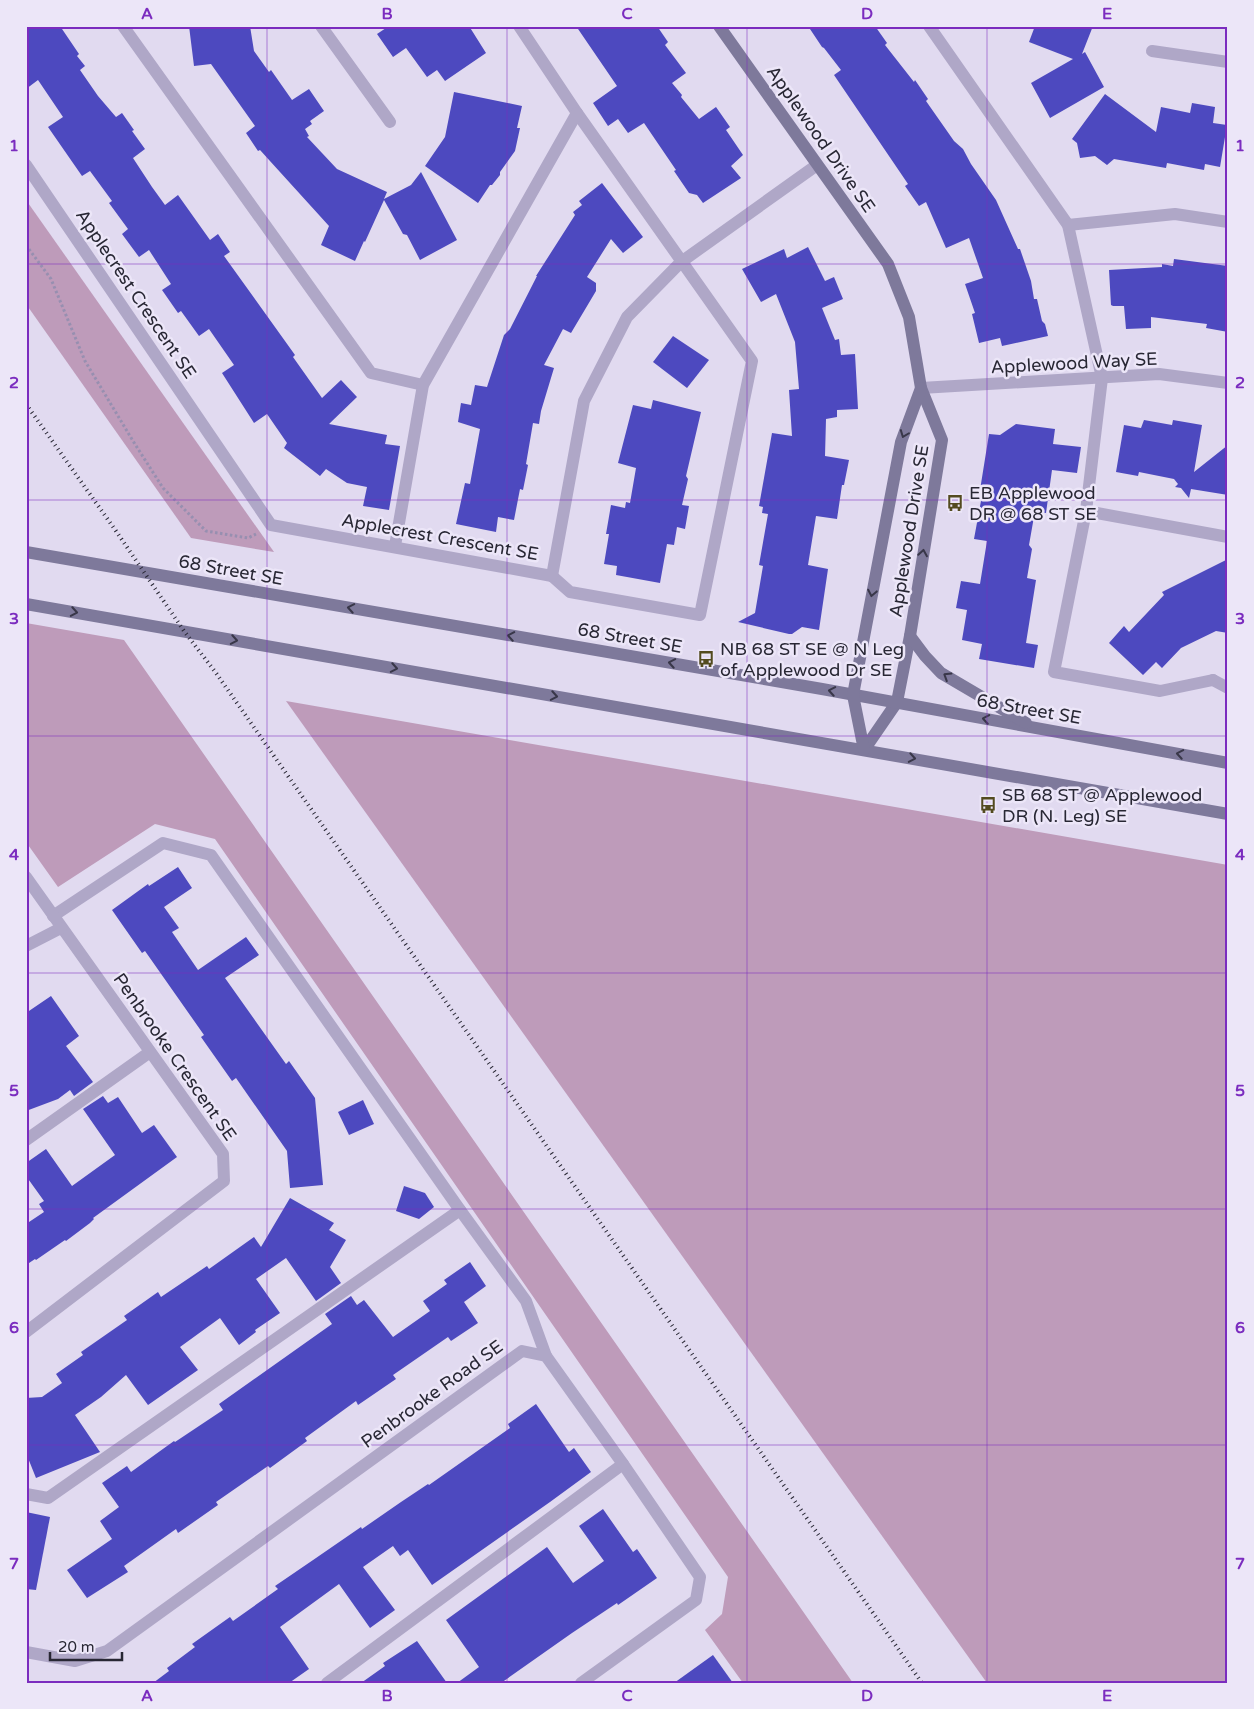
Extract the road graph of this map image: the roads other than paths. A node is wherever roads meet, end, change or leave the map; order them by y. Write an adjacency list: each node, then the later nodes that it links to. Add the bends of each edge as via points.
1 (123, 26): 17 (street, via 371,373)
2 (321, 26): 9 (street)
3 (519, 26): 8 (street)
4 (719, 26): 11 (main road, Applewood Drive SE)
5 (929, 26): 13 (street)
6 (1152, 51): 7 (street)
7 (1228, 62)
8 (577, 113): 14 (street); 17 (street)
9 (390, 122)
10 (26, 165): 21 (street, Applecrest Crescent SE, via 272,525)
11 (817, 165): 14 (street, Applecrest Crescent SE); 18 (main road, Applewood Drive SE, via 888,264 909,317)
12 (1228, 222): 13 (street, via 1175,214)
13 (1068, 225): 15 (street)
14 (681, 262): 23 (street, Applecrest Crescent SE, via 627,317 584,401); 23 (street, via 752,361 700,615 570,592)
15 (1102, 378): 16 (street, Applewood Way SE, via 1159,374); 18 (street, Applewood Way SE); 19 (street)
16 (1228, 383)
17 (423, 385): 21 (street)
18 (921, 388): 25 (main road, Applewood Drive SE, one-way to 18, via 942,440); 27 (main road, Applewood Drive SE, one-way to 27, via 901,442)
19 (1086, 511): 20 (street); 26 (street, via 1054,672 1160,691 1213,680)
20 (1228, 537)
21 (395, 546): 23 (street, Applecrest Crescent SE)
22 (26, 552): 27 (main road, 68 Street SE, one-way to 22)
23 (552, 576)
24 (26, 604): 30 (main road, one-way to 30)
25 (910, 636): 28 (main road, Applewood Drive SE); 29 (main road, one-way to 25, via 941,673)
26 (1228, 688)
27 (853, 695): 28 (main road, 68 Street SE); 30 (main road, Applewood Drive SE)
28 (897, 702): 29 (main road, 68 Street SE, one-way to 28); 30 (main road, Applewood Drive SE)
29 (1034, 728): 31 (main road, 68 Street SE, one-way to 29)
30 (864, 750): 32 (main road, one-way to 32)
31 (1228, 762)
32 (1228, 814)
33 (26, 877): 34 (street, Penbrooke Crescent SE)
34 (53, 916): 35 (street, Penbrooke Crescent SE); 39 (street, via 163,843 211,854)
35 (61, 928): 36 (street); 37 (street, Penbrooke Crescent SE)
36 (26, 946)
37 (150, 1052): 38 (street); 40 (street, Penbrooke Crescent SE, via 223,1154 224,1181)
38 (26, 1140)
39 (460, 1210): 41 (street, via 526,1301); 43 (street, via 48,1498)
40 (26, 1332)
41 (546, 1356): 42 (street); 44 (street, Penbrooke Road SE, via 522,1351 107,1651 75,1661)
42 (623, 1464): 45 (street); 46 (street, via 700,1577 696,1600)
43 (26, 1494)
44 (26, 1652)
45 (326, 1683)
46 (581, 1683)

